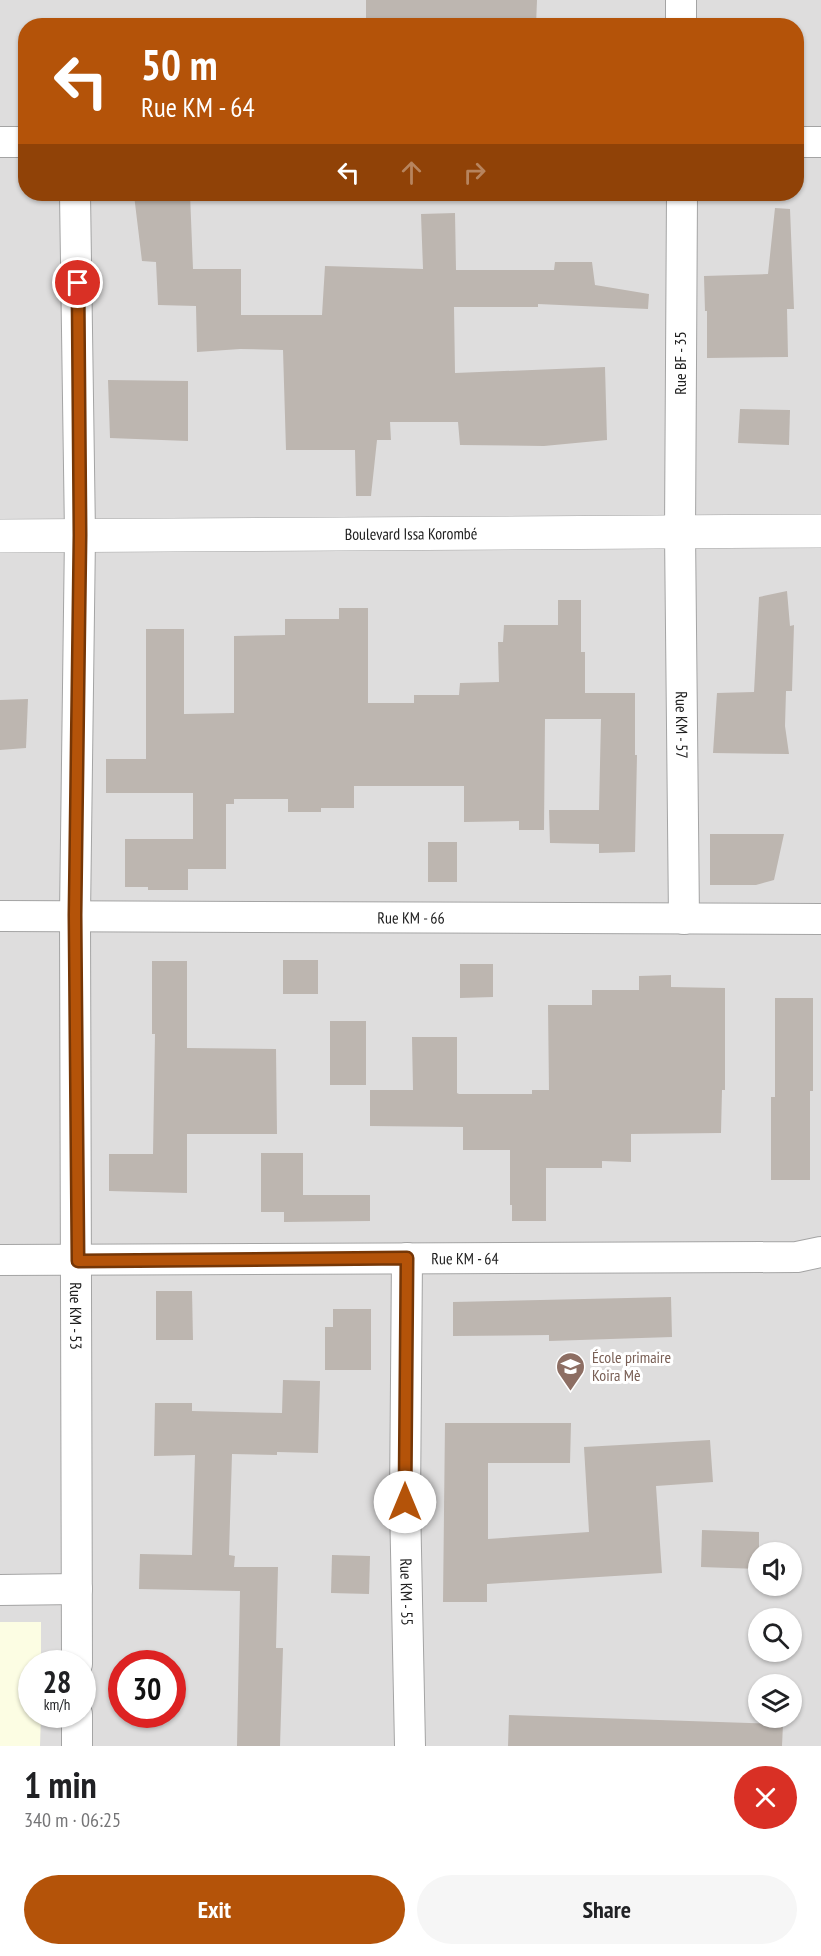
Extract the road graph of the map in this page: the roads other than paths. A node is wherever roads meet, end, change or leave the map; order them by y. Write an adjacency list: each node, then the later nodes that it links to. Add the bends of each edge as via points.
1 (681, 0): 2 (street)
2 (681, 18)
3 (0, 142): 4 (street)
4 (18, 142)
5 (804, 142): 6 (street)
6 (821, 142)
7 (75, 201): 11 (street, Rue KM - 53)
8 (682, 201): 10 (street, Rue BF - 35)
9 (821, 531): 10 (street, Boulevard Issa Korombé)
10 (680, 532): 11 (street, Boulevard Issa Korombé); 15 (street, Rue KM - 57)
11 (80, 535): 12 (street, Boulevard Issa Korombé); 13 (street, Rue KM - 53)
12 (0, 536)
13 (75, 915): 14 (street, Rue KM - 66); 15 (street, Rue KM - 66); 20 (street, Rue KM - 53)
14 (0, 916)
15 (684, 919): 16 (street, Rue KM - 66)
16 (821, 919)
17 (821, 1252): 18 (street, Rue KM - 64, via 797,1257)
18 (407, 1258): 20 (street, Rue KM - 64); 26 (street, Rue KM - 55, via 405,1502)
19 (0, 1260): 20 (street, Rue KM - 64)
20 (78, 1261): 21 (street, Rue KM - 53)
21 (77, 1589): 22 (street); 23 (street, Rue KM - 53)
22 (0, 1590)
23 (77, 1650)
24 (77, 1728): 25 (street)
25 (77, 1746)
26 (410, 1746)

